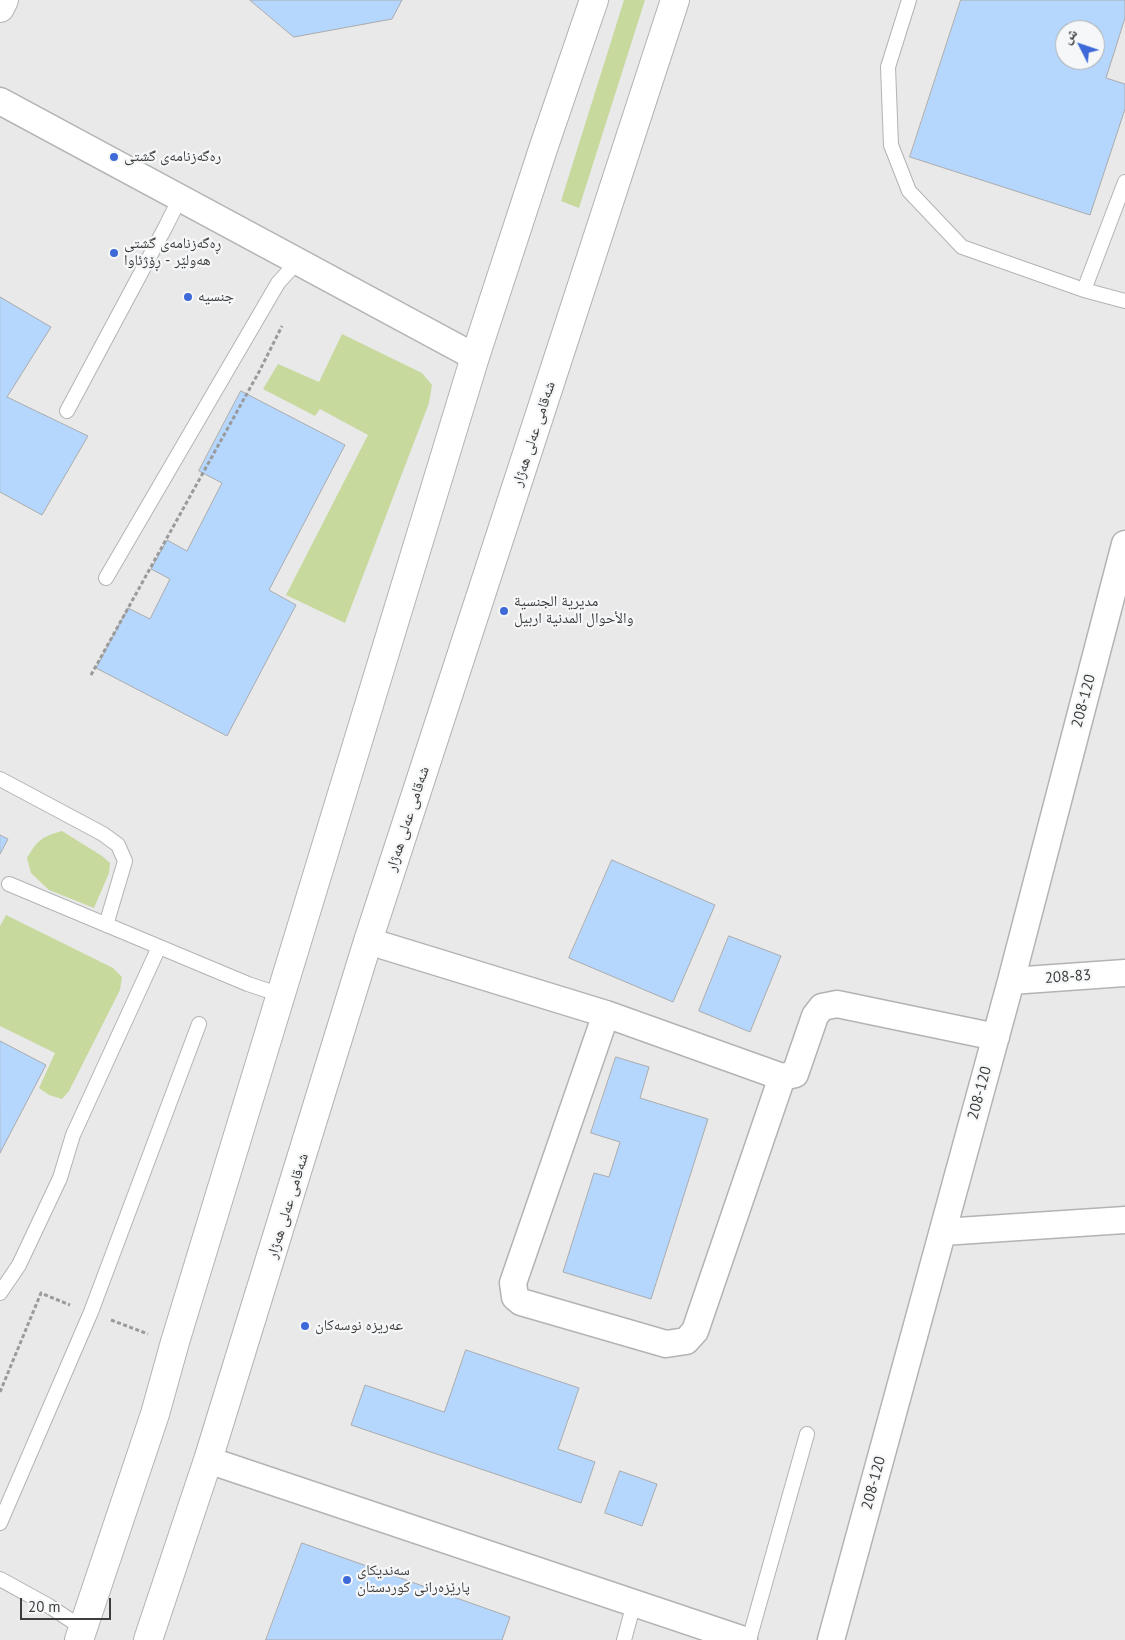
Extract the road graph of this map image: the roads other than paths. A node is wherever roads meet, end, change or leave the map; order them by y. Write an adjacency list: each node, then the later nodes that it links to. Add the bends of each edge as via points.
1 (4, 0): 5 (main road)
2 (594, 0): 12 (main road)
3 (675, 0): 19 (main road, شەقامی عەلی هەژار)
4 (910, 0): 10 (lane, via 888,67 891,145 909,192 962,247)
5 (0, 8)
6 (0, 101): 8 (street)
7 (1125, 182): 10 (lane)
8 (180, 198): 9 (street); 13 (lane)
9 (297, 262): 12 (street); 15 (lane, via 278,283)
10 (1084, 290): 11 (lane)
11 (1125, 301)
12 (475, 357): 23 (main road)
13 (68, 412)
14 (1125, 544): 22 (street, 208-120)
15 (106, 578)
16 (0, 779): 18 (lane, via 118,845 125,861)
17 (8, 884): 18 (lane)
18 (106, 925): 20 (lane)
19 (368, 941): 24 (street); 32 (main road, شەقامی عەلی هەژار)
20 (159, 947): 23 (lane); 30 (lane, via 73,1135 60,1178 19,1265)
21 (1125, 973): 22 (street, 208-83)
22 (1010, 981): 26 (street, 208-120)
23 (281, 995): 36 (main road, via 155,1414)
24 (606, 1014): 27 (street); 27 (street, via 513,1283 515,1297 521,1302 666,1344 686,1341 695,1331)
25 (199, 1024): 33 (lane, via 91,1312)
26 (996, 1037): 27 (street, via 837,1004 822,1007 815,1016 795,1074); 29 (street, 208-120)
27 (782, 1077)
28 (1125, 1220): 29 (street)
29 (943, 1232): 41 (street, 208-120)
30 (0, 1293)
31 (807, 1434): 40 (lane)
32 (208, 1460): 35 (street); 37 (main road, شەقامی عەلی هەژار)
33 (0, 1523)
34 (0, 1579): 36 (lane, via 49,1606)
35 (634, 1603): 38 (lane); 39 (street)
36 (81, 1634)
37 (148, 1640)
38 (624, 1640)
39 (744, 1640)
40 (749, 1640)
41 (831, 1640)

